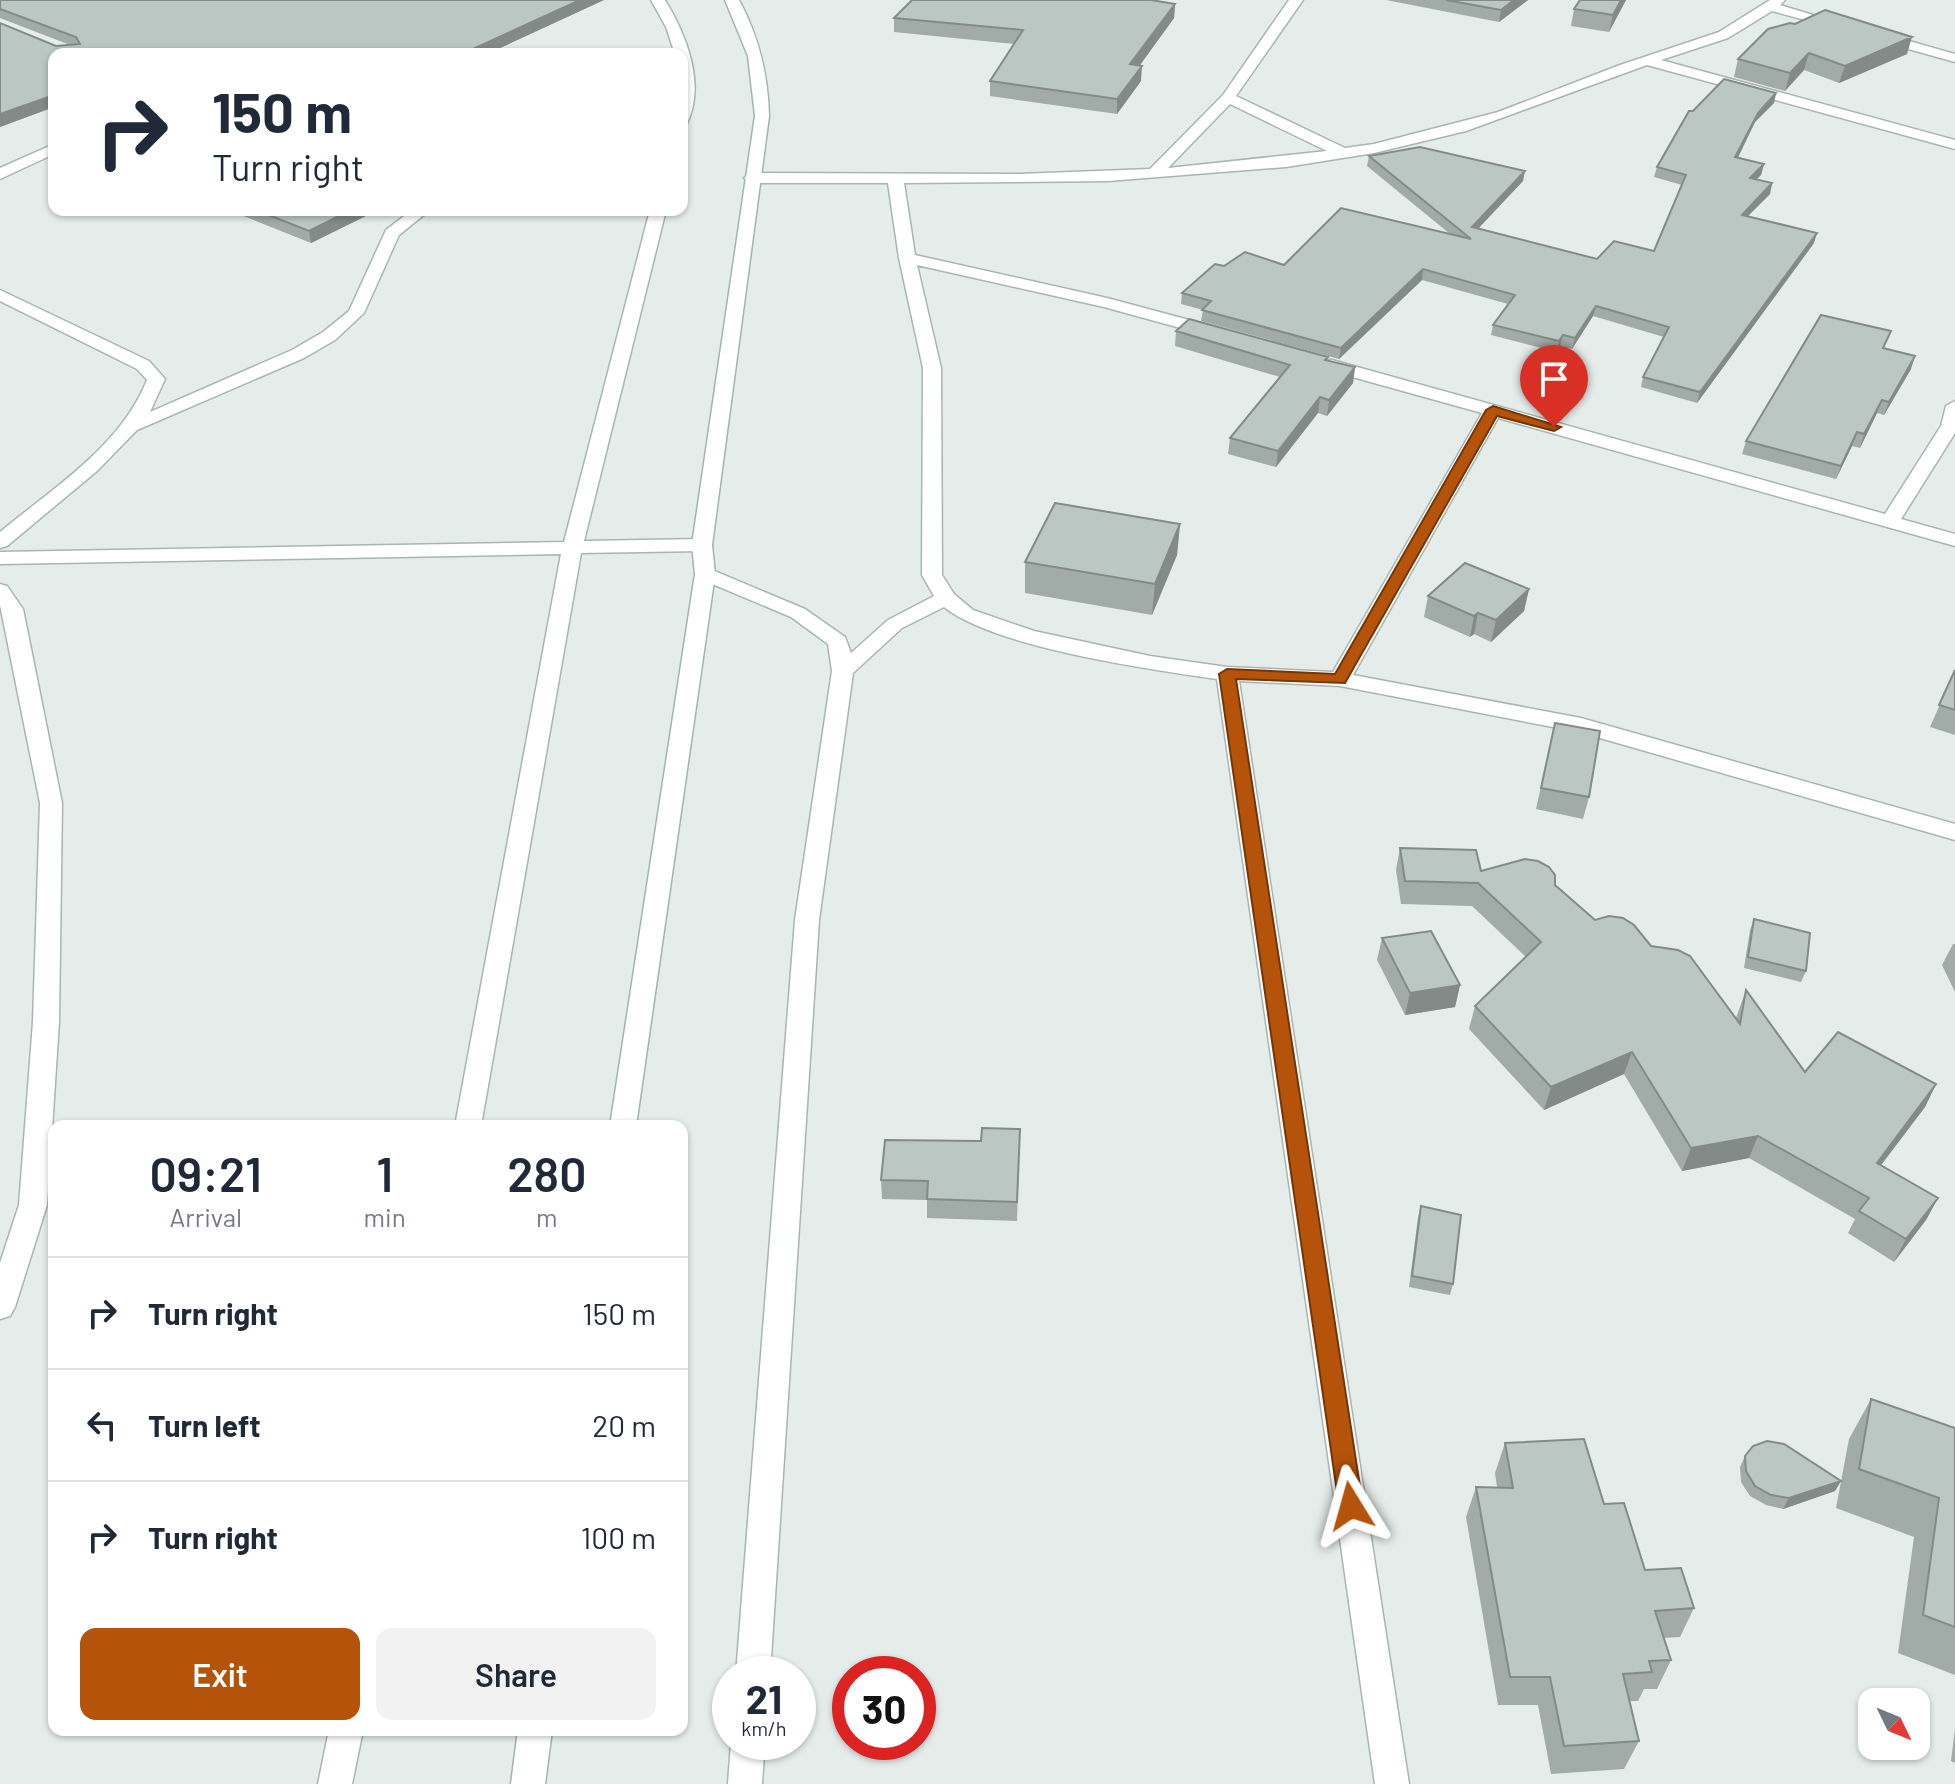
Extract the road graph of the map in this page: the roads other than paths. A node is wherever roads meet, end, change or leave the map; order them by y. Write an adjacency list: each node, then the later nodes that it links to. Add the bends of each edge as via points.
1 (658, 0): 5 (street)
2 (732, 0): 15 (street, via 749,29 760,75 762,116)
3 (1296, 0): 8 (street)
4 (1774, 3): 6 (street); 7 (street, via 1731,33)
5 (680, 48)
6 (1955, 58)
7 (1646, 60): 9 (street); 11 (street, via 1464,128)
8 (1228, 98): 11 (street); 13 (street)
9 (1955, 145)
10 (48, 151): 12 (street)
11 (1342, 153): 13 (street)
12 (0, 174)
13 (1154, 174): 14 (street)
14 (895, 177): 15 (street); 18 (street)
15 (752, 178): 28 (street)
16 (414, 216): 24 (street, via 392,233 356,313 329,336)
17 (657, 216): 29 (street, via 598,431)
18 (907, 258): 20 (street); 32 (street, via 932,368 932,575)
19 (0, 295): 24 (street, via 143,365 156,379 153,396)
20 (1226, 336)
21 (1315, 361): 23 (street)
22 (1955, 406): 25 (street, via 1950,426)
23 (1493, 410): 25 (street); 36 (street)
24 (134, 425): 27 (street)
25 (1890, 521): 26 (street)
26 (1955, 540)
27 (0, 542)
28 (702, 545): 29 (street); 31 (street)
29 (572, 550): 30 (street); 38 (street)
30 (0, 558)
31 (705, 574): 34 (street, via 798,613 838,641); 39 (street)
32 (946, 598): 34 (street, via 895,624); 35 (street, via 966,614 1028,636)
33 (4, 605): 40 (street, via 51,803 46,1022 33,1205)
34 (843, 671): 41 (street, via 807,920)
35 (1227, 674): 36 (street); 48 (street)
36 (1340, 679): 37 (street, via 1581,725)
37 (1955, 832)
38 (469, 1120)
39 (624, 1120)
40 (0, 1307)
41 (754, 1656)
42 (345, 1736): 45 (street)
43 (534, 1736): 46 (street)
44 (747, 1760): 47 (street)
45 (335, 1784)
46 (528, 1784)
47 (745, 1784)
48 (1392, 1784)

